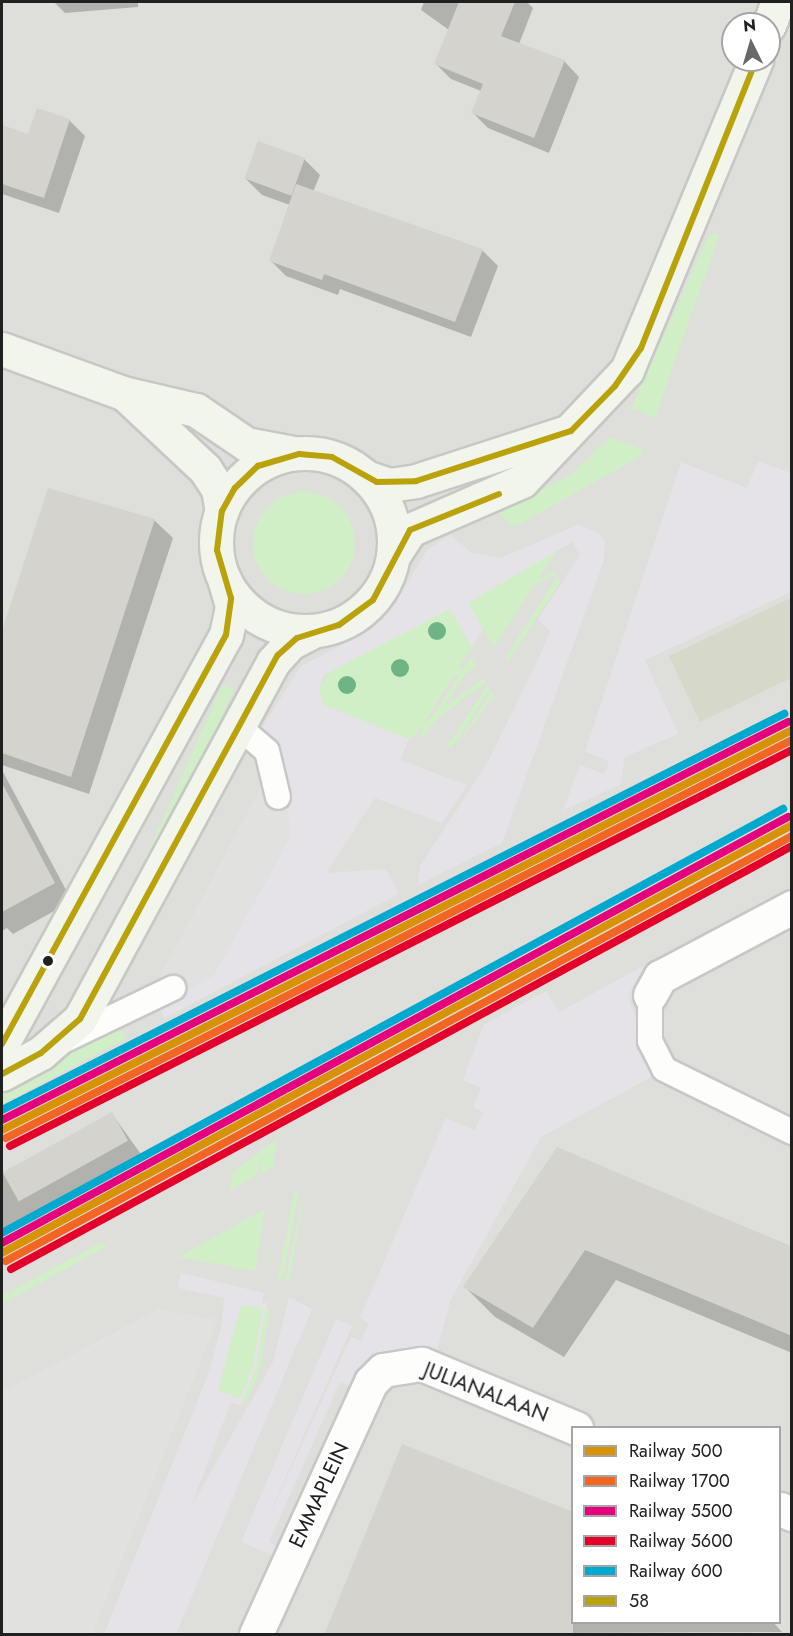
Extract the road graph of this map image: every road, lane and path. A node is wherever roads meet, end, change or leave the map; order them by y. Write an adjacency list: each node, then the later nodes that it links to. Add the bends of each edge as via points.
1 (751, 72): 4 (main road, via 640,348 615,387)
2 (2, 349): 3 (main road)
3 (123, 393): 5 (main road, via 196,410 258,449); 7 (main road, via 205,469)
4 (571, 431): 6 (main road, via 416,482 389,485); 8 (main road, via 522,481 410,530)
5 (299, 454): 6 (main road, via 332,458); 7 (main road, via 245,475)
6 (366, 477): 8 (main road, via 389,511)
7 (222, 511): 9 (main road, via 217,550)
8 (393, 556): 10 (main road, via 373,600 339,625)
9 (225, 581): 10 (main road, via 241,604 263,620); 16 (main road, via 232,606 226,636)
10 (312, 632): 11 (main road, via 278,655)
11 (238, 726): 12 (lane, via 267,751); 17 (main road, via 80,1019)
12 (278, 797)
13 (792, 907): 15 (street, via 660,978)
14 (173, 988): 17 (lane)
15 (650, 995): 19 (lane, via 650,1041 664,1069)
16 (2, 1044)
17 (41, 1053): 18 (main road)
18 (2, 1074)
19 (792, 1132)
20 (395, 1366): 21 (street, JULIANALAAN, via 422,1364); 22 (street, EMMAPLEIN, via 371,1382)
21 (571, 1426)
22 (256, 1635)

